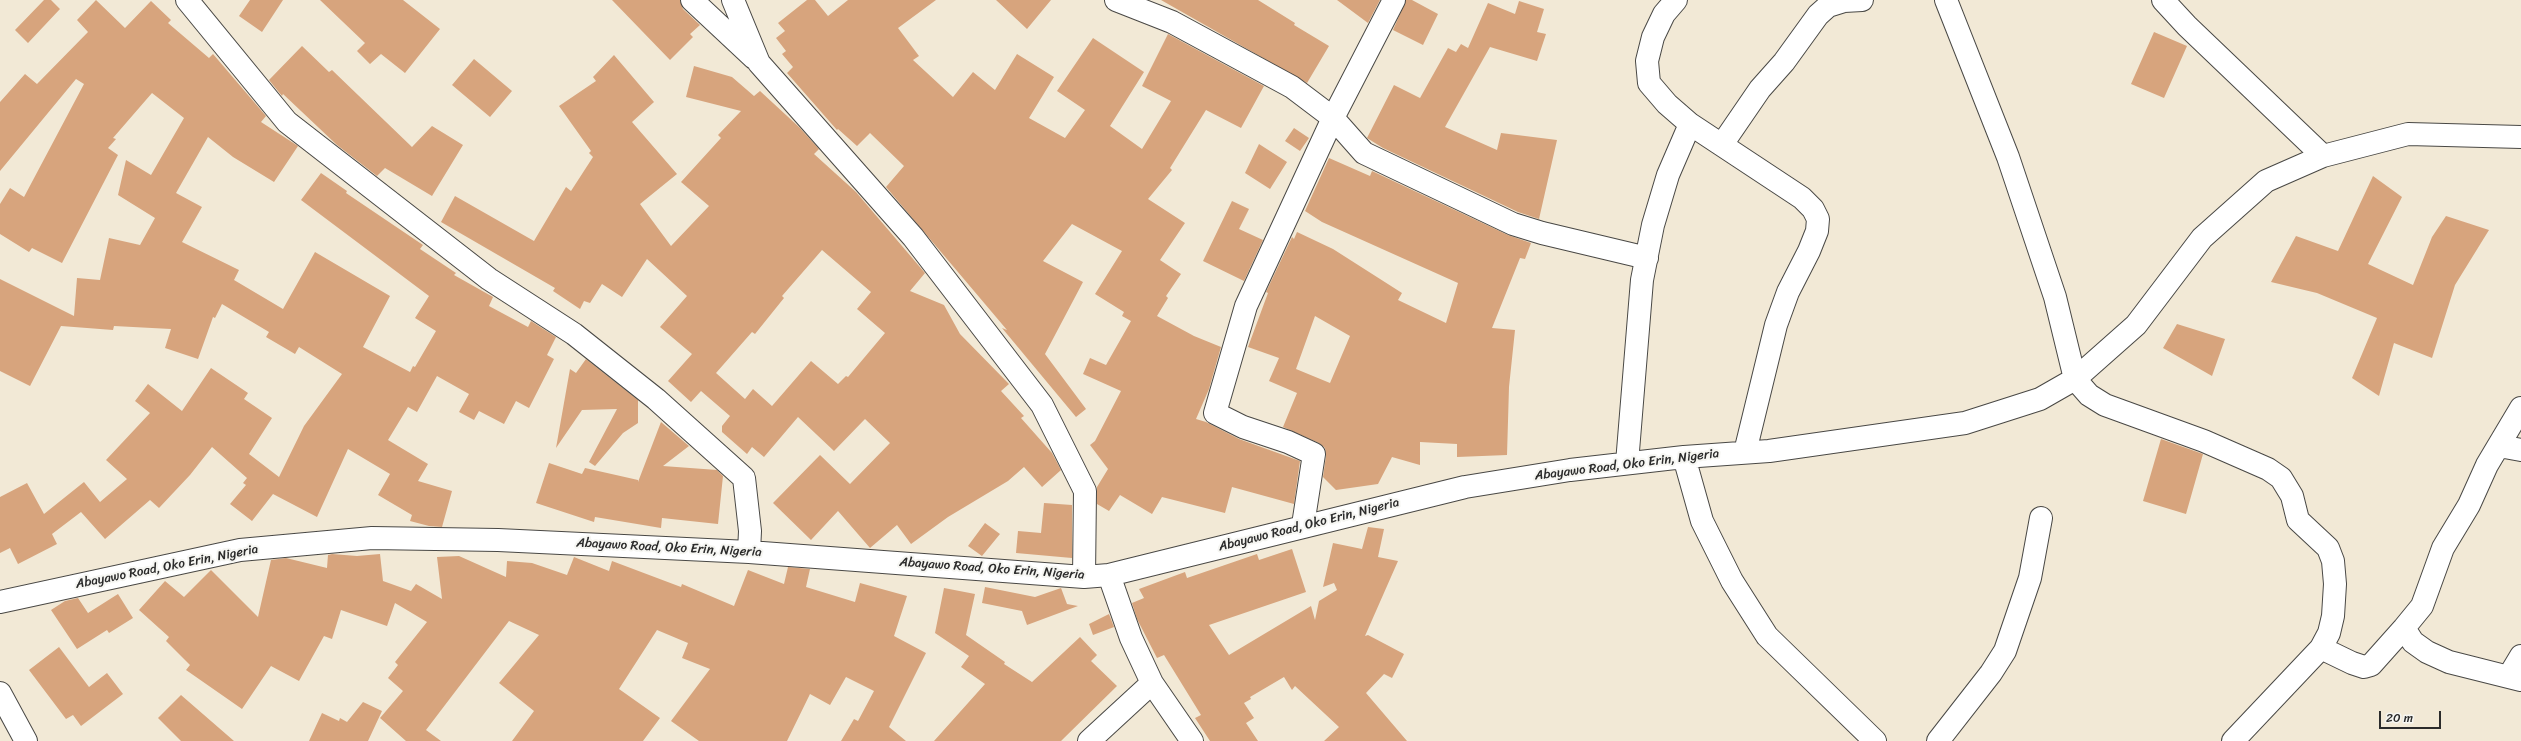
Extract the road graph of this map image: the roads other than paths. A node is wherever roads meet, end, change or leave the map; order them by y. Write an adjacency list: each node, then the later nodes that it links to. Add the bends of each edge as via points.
1 (187, 0): 26 (street, via 287,122 489,279 574,334 656,400 744,478 750,531)
2 (692, 0): 10 (street)
3 (733, 0): 10 (street)
4 (1116, 0): 11 (street, via 1178,26 1292,87)
5 (1394, 0): 11 (street)
6 (1676, 0): 12 (street, via 1664,14 1652,37 1647,61 1648,75 1649,83)
7 (1862, 0): 14 (street, via 1844,1 1828,6 1818,15 1784,62 1760,89)
8 (1946, 0): 17 (street, via 2008,157 2055,297)
9 (2163, 0): 15 (street)
10 (759, 63): 28 (street, via 913,237 1042,405 1085,491)
11 (1333, 118): 16 (street, via 1364,153 1513,224 1542,234); 25 (street, via 1246,306 1215,413 1243,427 1314,454)
12 (1690, 124): 14 (street); 16 (street, via 1668,175 1653,225)
13 (2521, 137): 15 (street, Abayawo Road, Oko Erin, Nigeria, via 2408,134)
14 (1723, 143): 21 (street, via 1802,198 1813,209 1818,219 1817,231 1788,292 1776,325)
15 (2323, 156): 17 (street, Abayawo Road, Oko Erin, Nigeria, via 2266,181 2202,238 2136,325)
16 (1647, 258): 23 (street, via 1642,280)
17 (2075, 379): 21 (street, Abayawo Road, Oko Erin, Nigeria, via 2040,399 1965,423 1882,436); 31 (street, via 2089,396 2104,404 2204,441 2281,478 2292,496 2298,520 2328,548 2333,561 2333,616)
18 (2521, 408): 19 (street)
19 (2499, 446): 20 (street); 30 (street, via 2487,465 2469,505 2443,548 2422,606)
20 (2521, 450)
21 (1745, 452): 22 (street, Abayawo Road, Oko Erin, Nigeria)
22 (1684, 457): 23 (street, Abayawo Road, Oko Erin, Nigeria); 39 (street, via 1702,521 1732,581 1767,636)
23 (1626, 463): 25 (street, Abayawo Road, Oko Erin, Nigeria, via 1465,487)
24 (2041, 518): 40 (street, via 2030,578 2005,651)
25 (1304, 525): 27 (street, Abayawo Road, Oko Erin, Nigeria)
26 (749, 552): 28 (street, Abayawo Road, Oko Erin, Nigeria); 29 (street, Abayawo Road, Oko Erin, Nigeria, via 498,540 372,538 240,550)
27 (1109, 575): 28 (street, Abayawo Road, Oko Erin, Nigeria); 34 (street, via 1131,638)
28 (1084, 577)
29 (0, 602)
30 (2404, 628): 31 (street, via 2378,659 2364,667); 33 (street, via 2413,642 2427,652 2450,662)
31 (2322, 648): 41 (street)
32 (2521, 656): 33 (street)
33 (2515, 678)
34 (1152, 683): 37 (street); 38 (street)
35 (0, 693): 36 (street)
36 (26, 741)
37 (1089, 741)
38 (1192, 741)
39 (1875, 741)
40 (1938, 741)
41 (2233, 741)

